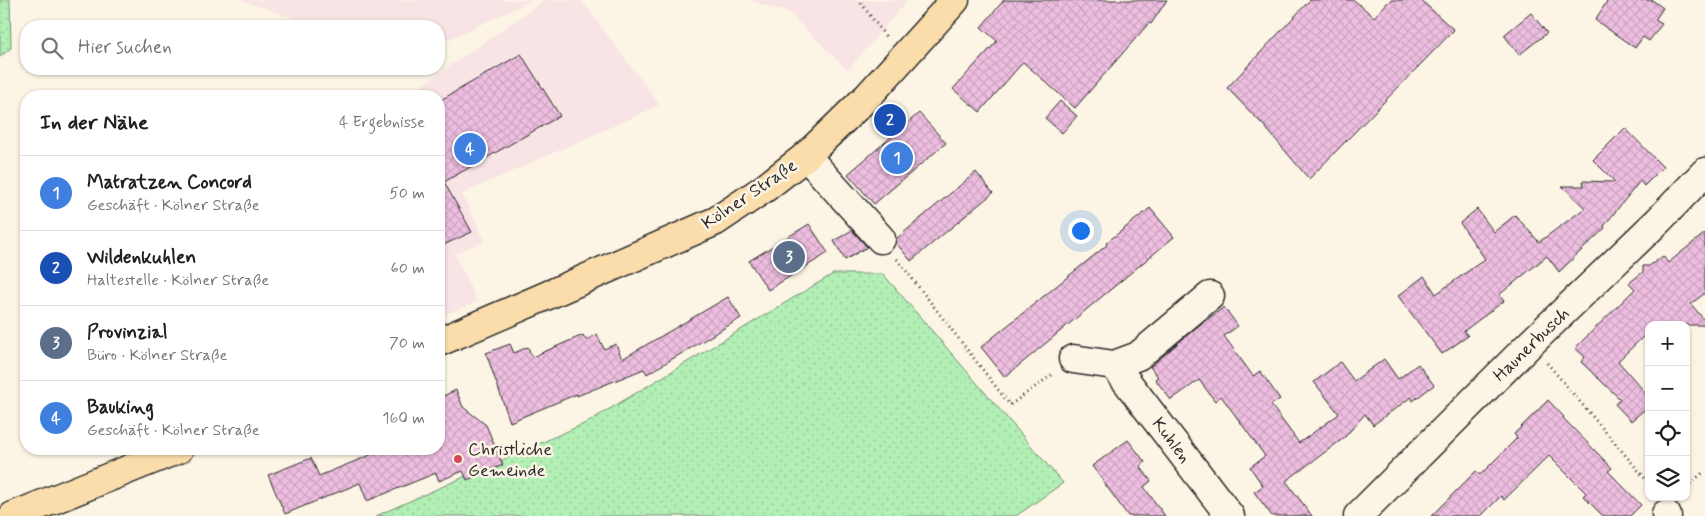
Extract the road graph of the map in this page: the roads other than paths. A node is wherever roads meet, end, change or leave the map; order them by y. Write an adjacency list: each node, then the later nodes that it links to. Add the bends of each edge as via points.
1 (955, 0): 2 (main road, Kölner Straße, via 868,96)
2 (806, 156): 4 (street); 6 (main road, Kölner Straße, via 716,221)
3 (1705, 172): 12 (street, Haunerbusch)
4 (881, 239)
5 (1210, 296): 8 (street, via 1138,356)
6 (445, 339)
7 (1073, 359): 8 (street)
8 (1114, 365): 11 (street, Kuhlen)
9 (163, 455): 10 (main road)
10 (13, 516)
11 (1230, 516)
12 (1358, 516)

